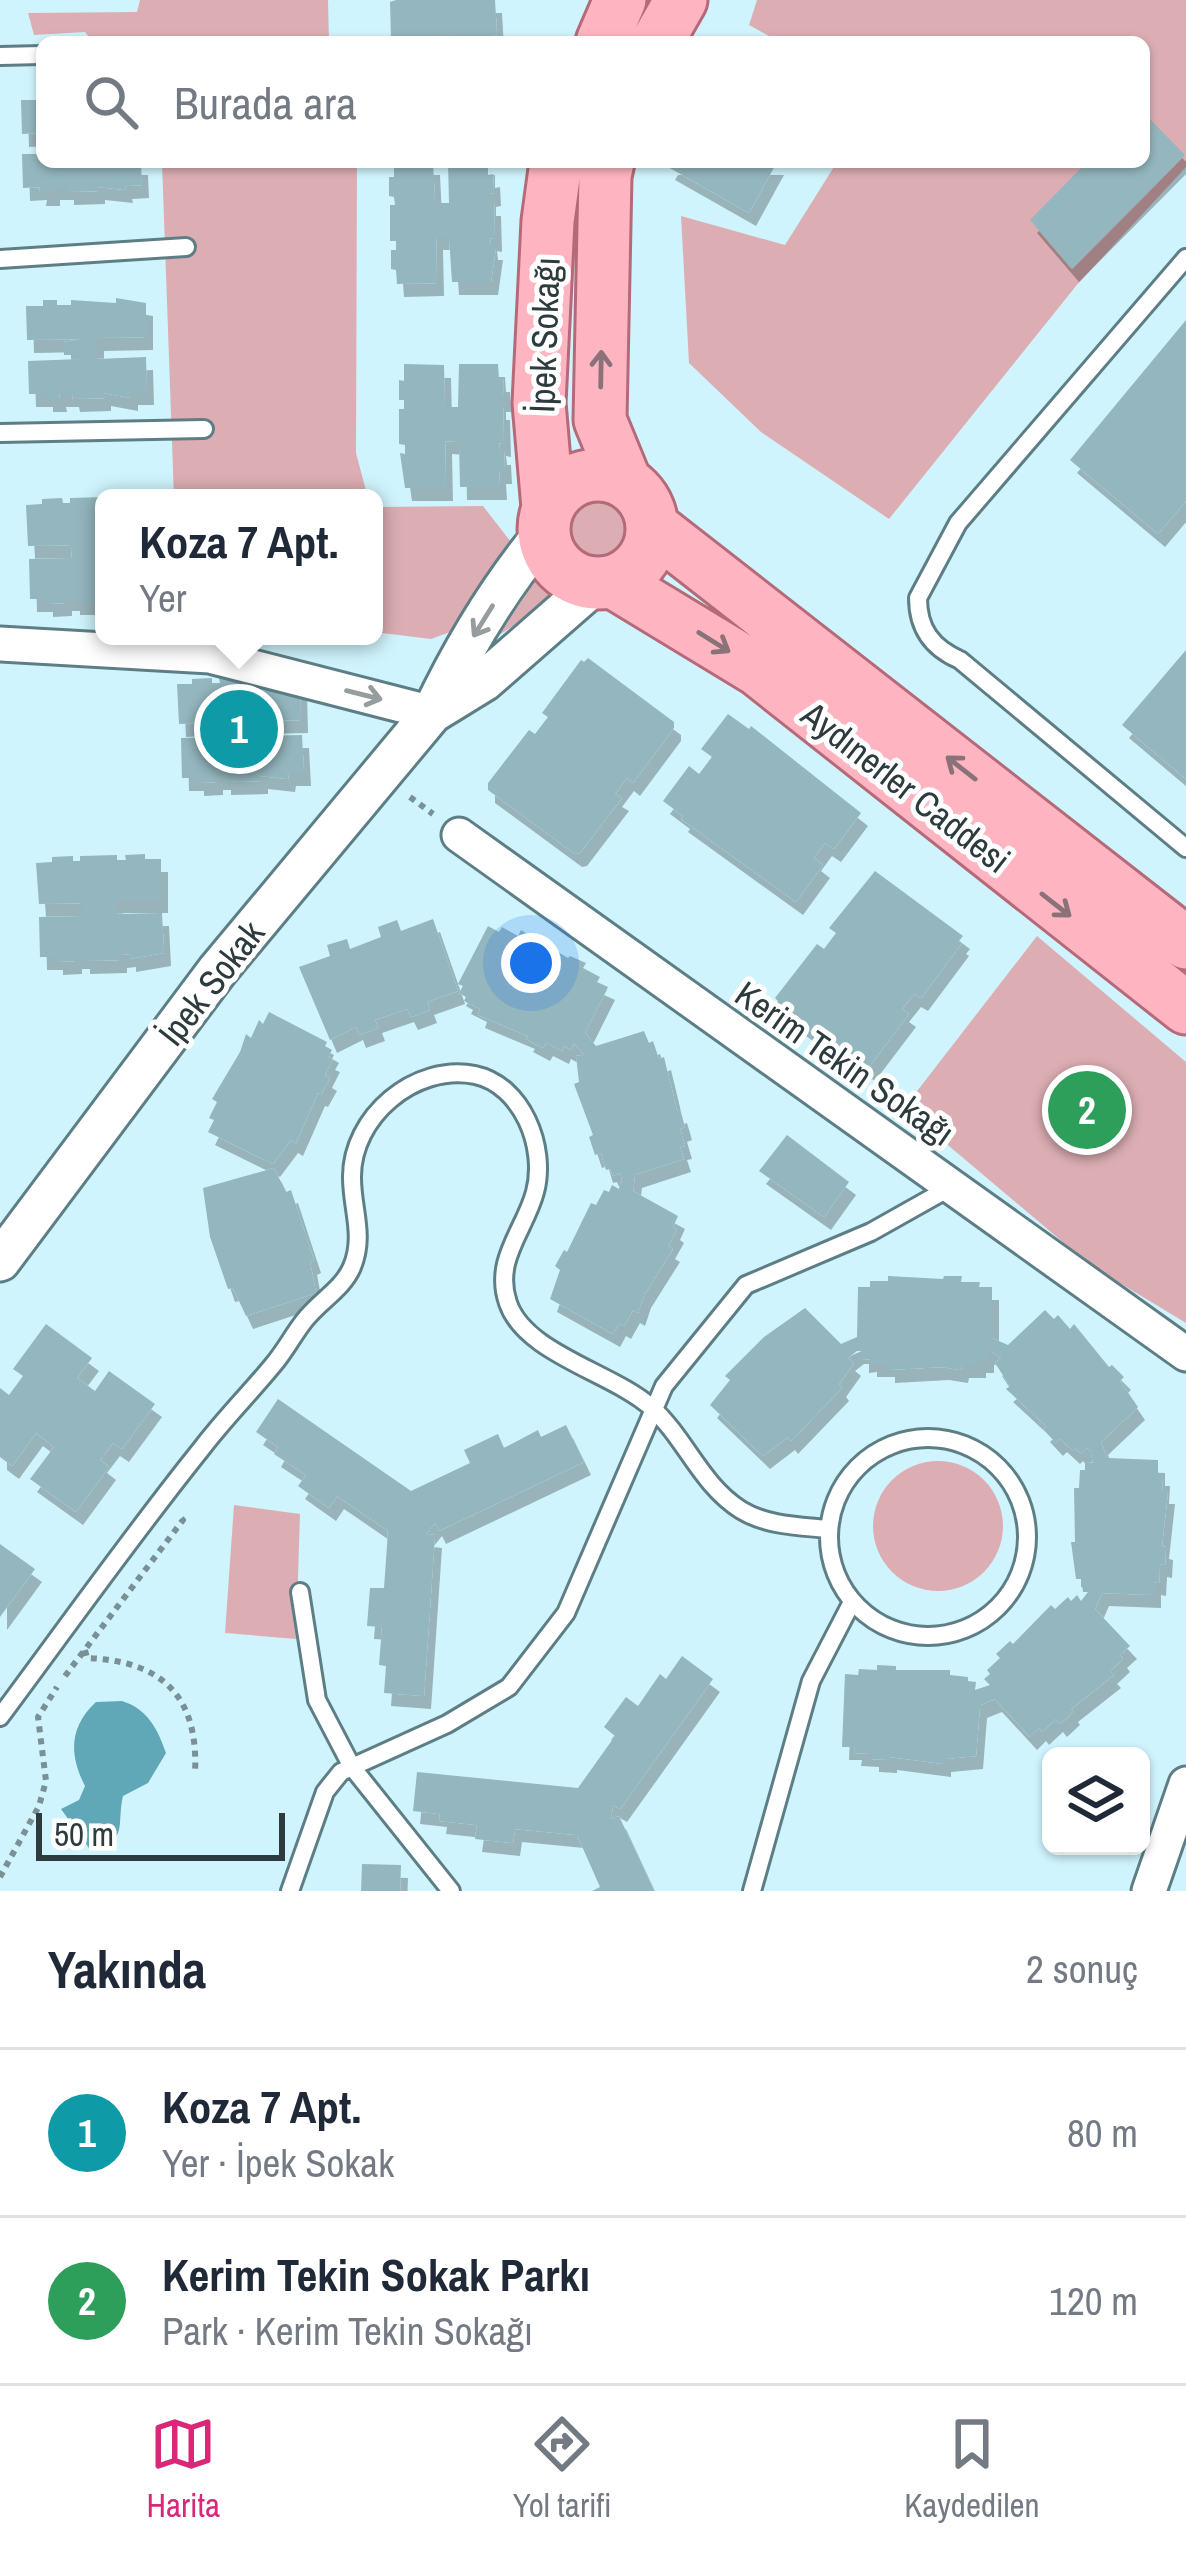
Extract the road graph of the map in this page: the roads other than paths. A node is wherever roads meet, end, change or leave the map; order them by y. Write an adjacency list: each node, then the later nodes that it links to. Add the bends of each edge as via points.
1 (620, 0): 3 (main road)
2 (681, 0): 4 (main road)
3 (605, 36)
4 (660, 36)
5 (0, 56): 6 (lane)
6 (36, 56)
7 (555, 168): 15 (main road, İpek Sokağı, via 538,403)
8 (608, 168): 14 (main road, one-way to 8, via 600,420)
9 (186, 247): 11 (lane)
10 (1186, 258): 21 (lane, via 958,523 918,598 932,644)
11 (0, 260)
12 (204, 429): 13 (lane)
13 (0, 433)
14 (625, 481): 15 (main road, via 587,475 558,492); 16 (main road, via 640,493)
15 (545, 521): 17 (main road, via 549,554 560,568 576,580); 19 (street, one-way to 19)
16 (652, 527): 17 (main road, via 639,566); 22 (main road, Aydınerler Caddesi, one-way to 16)
17 (604, 583): 19 (street); 23 (main road, Aydınerler Caddesi, one-way to 23, via 758,670)
18 (0, 644): 19 (street, one-way to 19, via 210,656)
19 (432, 713): 25 (street, İpek Sokak, via 217,971)
20 (459, 835): 24 (street, Kerim Tekin Sokağı)
21 (1186, 848)
22 (1186, 943)
23 (1186, 1008)
24 (952, 1186): 26 (street, Kerim Tekin Sokağı); 27 (lane, via 871,1232 746,1285)
25 (0, 1261)
26 (1186, 1354)
27 (652, 1408): 28 (lane, via 719,1495 770,1522); 31 (lane, via 527,1333 508,1305 503,1273 536,1190 536,1143 522,1110 499,1084 472,1075 414,1082 391,1095 354,1152 360,1230 342,1285 202,1447); 32 (lane, via 566,1613 509,1687)
28 (829, 1529): 30 (lane, via 836,1575); 30 (lane, via 847,1478 871,1454 902,1440 968,1445 997,1464 1022,1507 1026,1554 1016,1584 970,1628 907,1634)
29 (300, 1592): 32 (lane, via 317,1700)
30 (852, 1602): 36 (lane, via 811,1681)
31 (0, 1717)
32 (352, 1767): 34 (lane, via 325,1792); 35 (lane)
33 (1186, 1784): 37 (street)
34 (290, 1891)
35 (451, 1891)
36 (752, 1891)
37 (1149, 1891)

